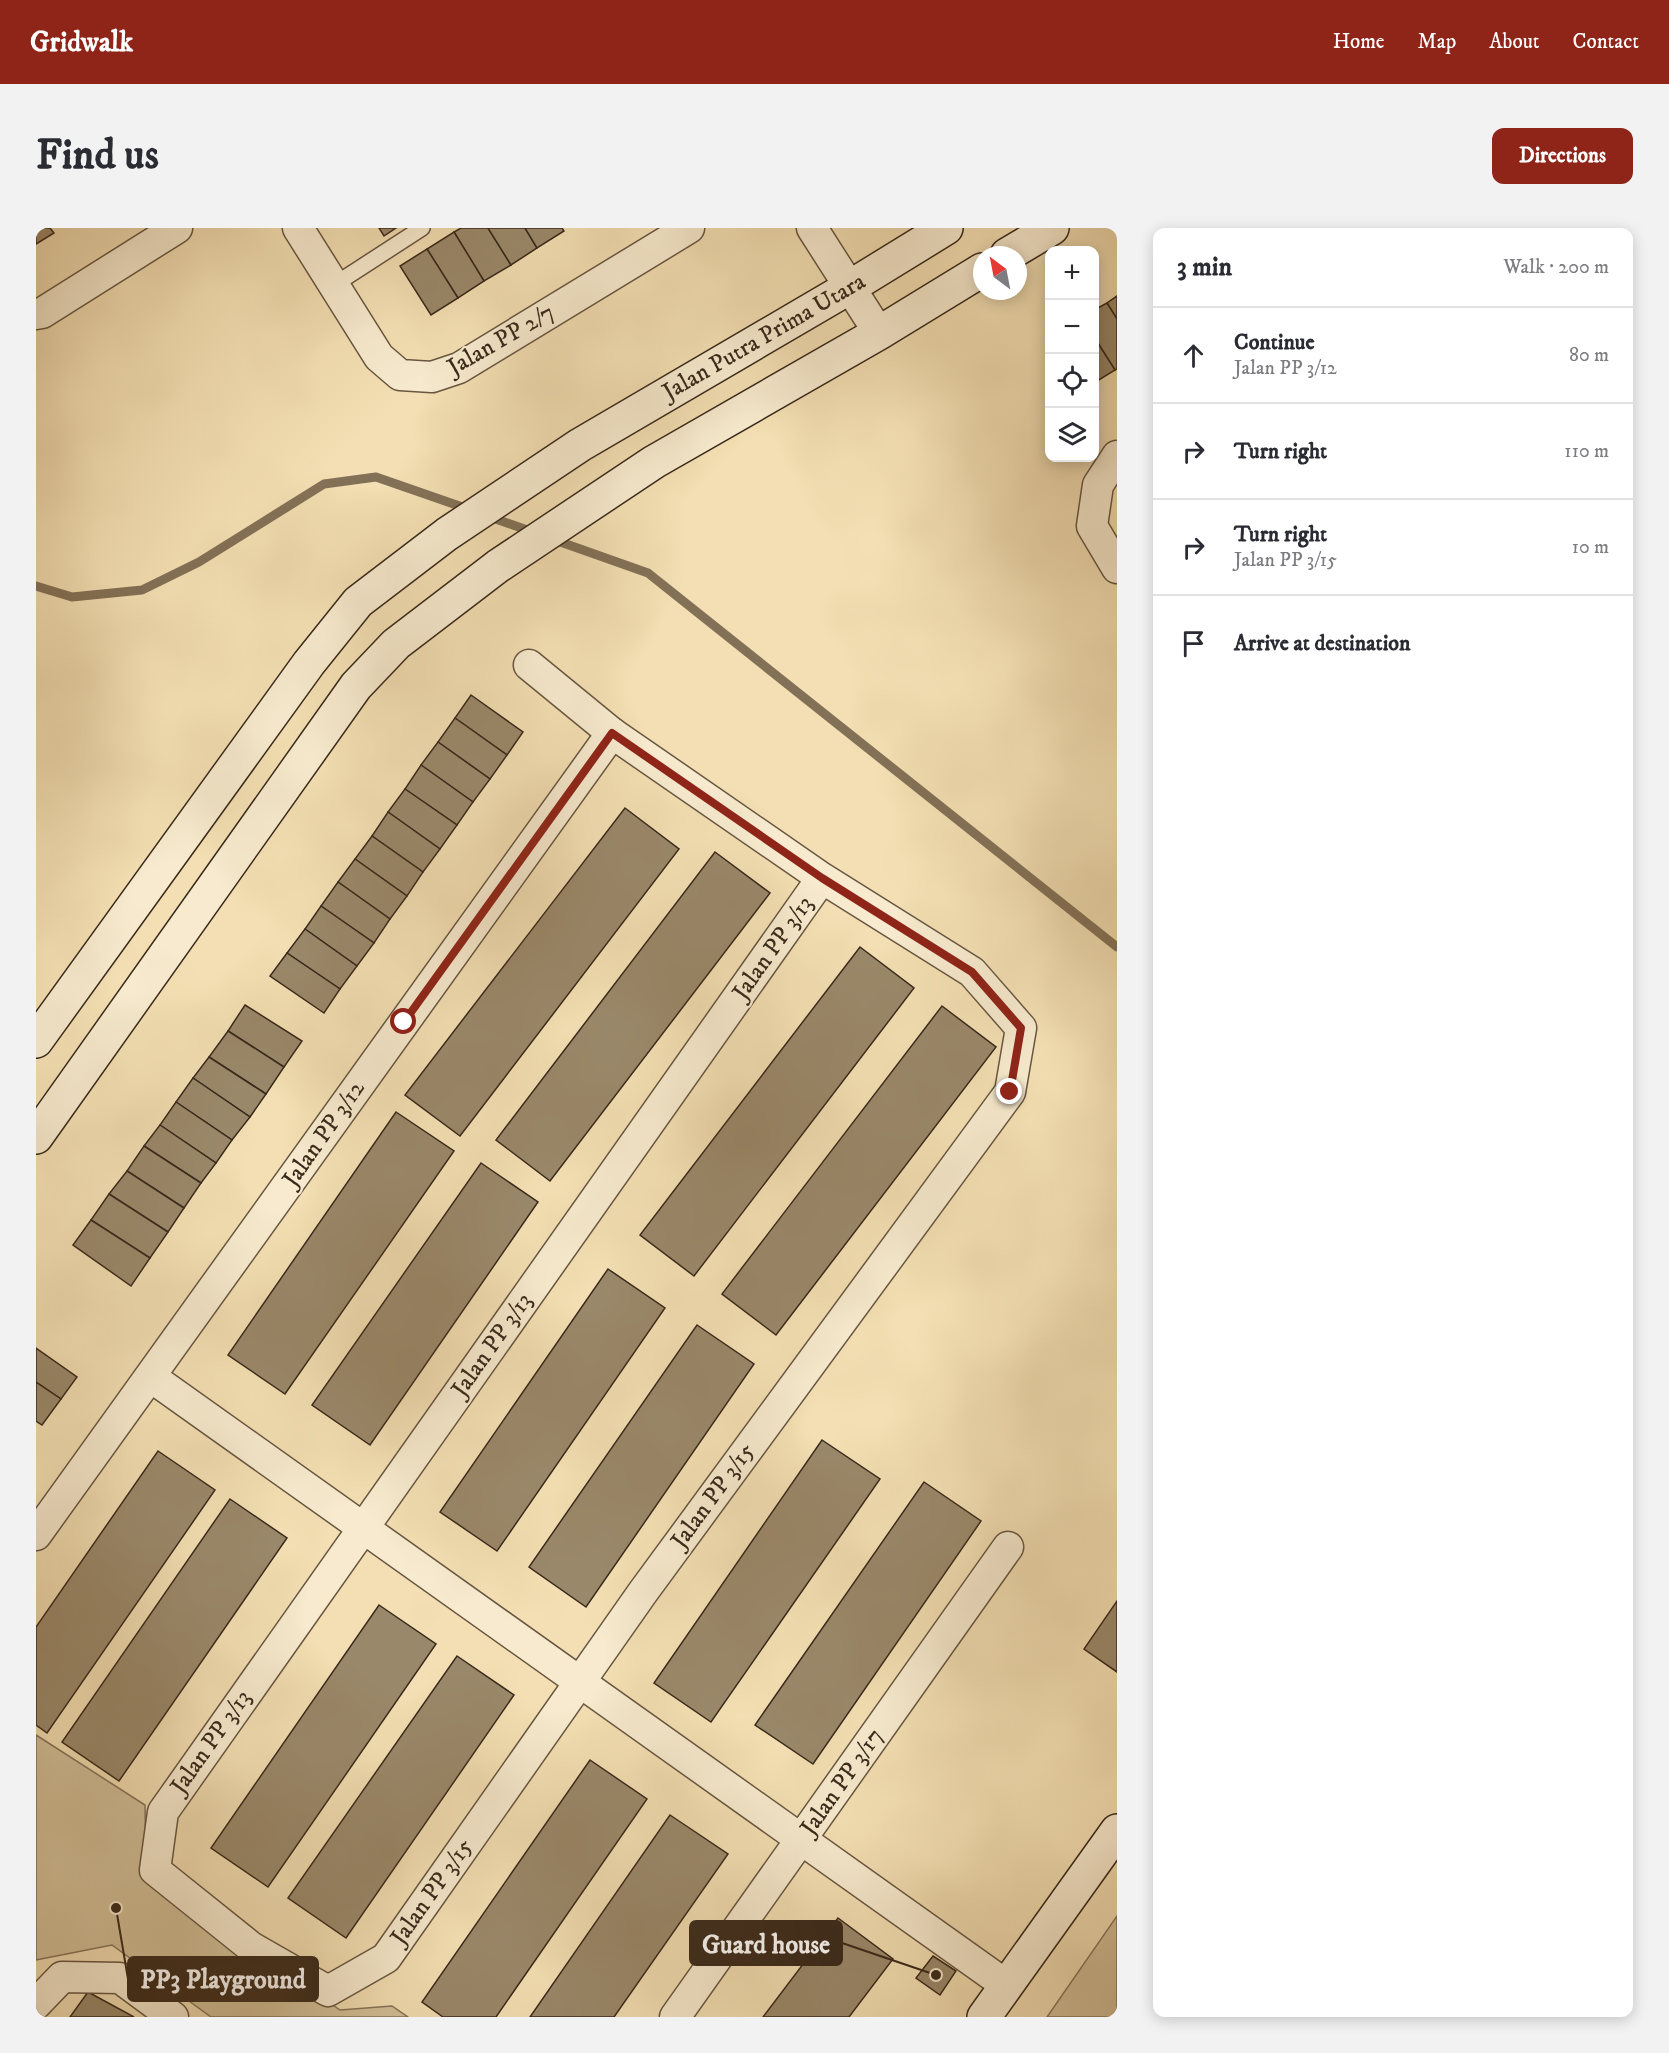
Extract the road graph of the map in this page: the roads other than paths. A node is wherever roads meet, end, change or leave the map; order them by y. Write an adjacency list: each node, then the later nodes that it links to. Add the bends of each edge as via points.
1 (177, 228): 12 (street)
2 (298, 228): 10 (street, Jalan PP 2/7)
3 (422, 228): 10 (lane)
4 (689, 228): 10 (street, Jalan PP 2/7, via 459,368 432,378 400,375 379,357)
5 (812, 228): 11 (street)
6 (946, 228): 11 (main road, Jalan Putra Prima Utara)
7 (1052, 228): 8 (main road)
8 (1022, 246)
9 (973, 276): 13 (main road)
10 (334, 285)
11 (850, 287): 13 (street); 19 (main road, Jalan Putra Prima Utara, via 580,445 447,534 358,602 309,663)
12 (39, 313)
13 (879, 333): 20 (main road, via 654,462 498,566 396,644 357,686)
14 (1117, 456): 15 (street, via 1098,485 1092,526)
15 (1117, 568)
16 (529, 665): 17 (street)
17 (612, 733): 18 (street); 21 (street, Jalan PP 3/12)
18 (822, 878): 22 (street, Jalan PP 3/13); 25 (street, Jalan PP 3/15, via 972,972 1021,1028 1010,1092)
19 (36, 1041)
20 (36, 1137)
21 (151, 1377): 22 (street); 23 (street, Jalan PP 3/12)
22 (363, 1528): 25 (street); 28 (street, Jalan PP 3/13, via 162,1812 155,1870 251,1947 328,1992)
23 (36, 1535)
24 (1008, 1547): 27 (street, Jalan PP 3/17)
25 (580, 1682): 27 (street); 28 (street, Jalan PP 3/15)
26 (1117, 1831): 29 (main road)
27 (801, 1839): 29 (street); 32 (street, Jalan PP 3/17)
28 (386, 1958)
29 (1006, 1985): 33 (main road)
30 (36, 2004): 31 (street, via 62,1977 120,1978)
31 (173, 2017)
32 (675, 2017)
33 (984, 2017)

